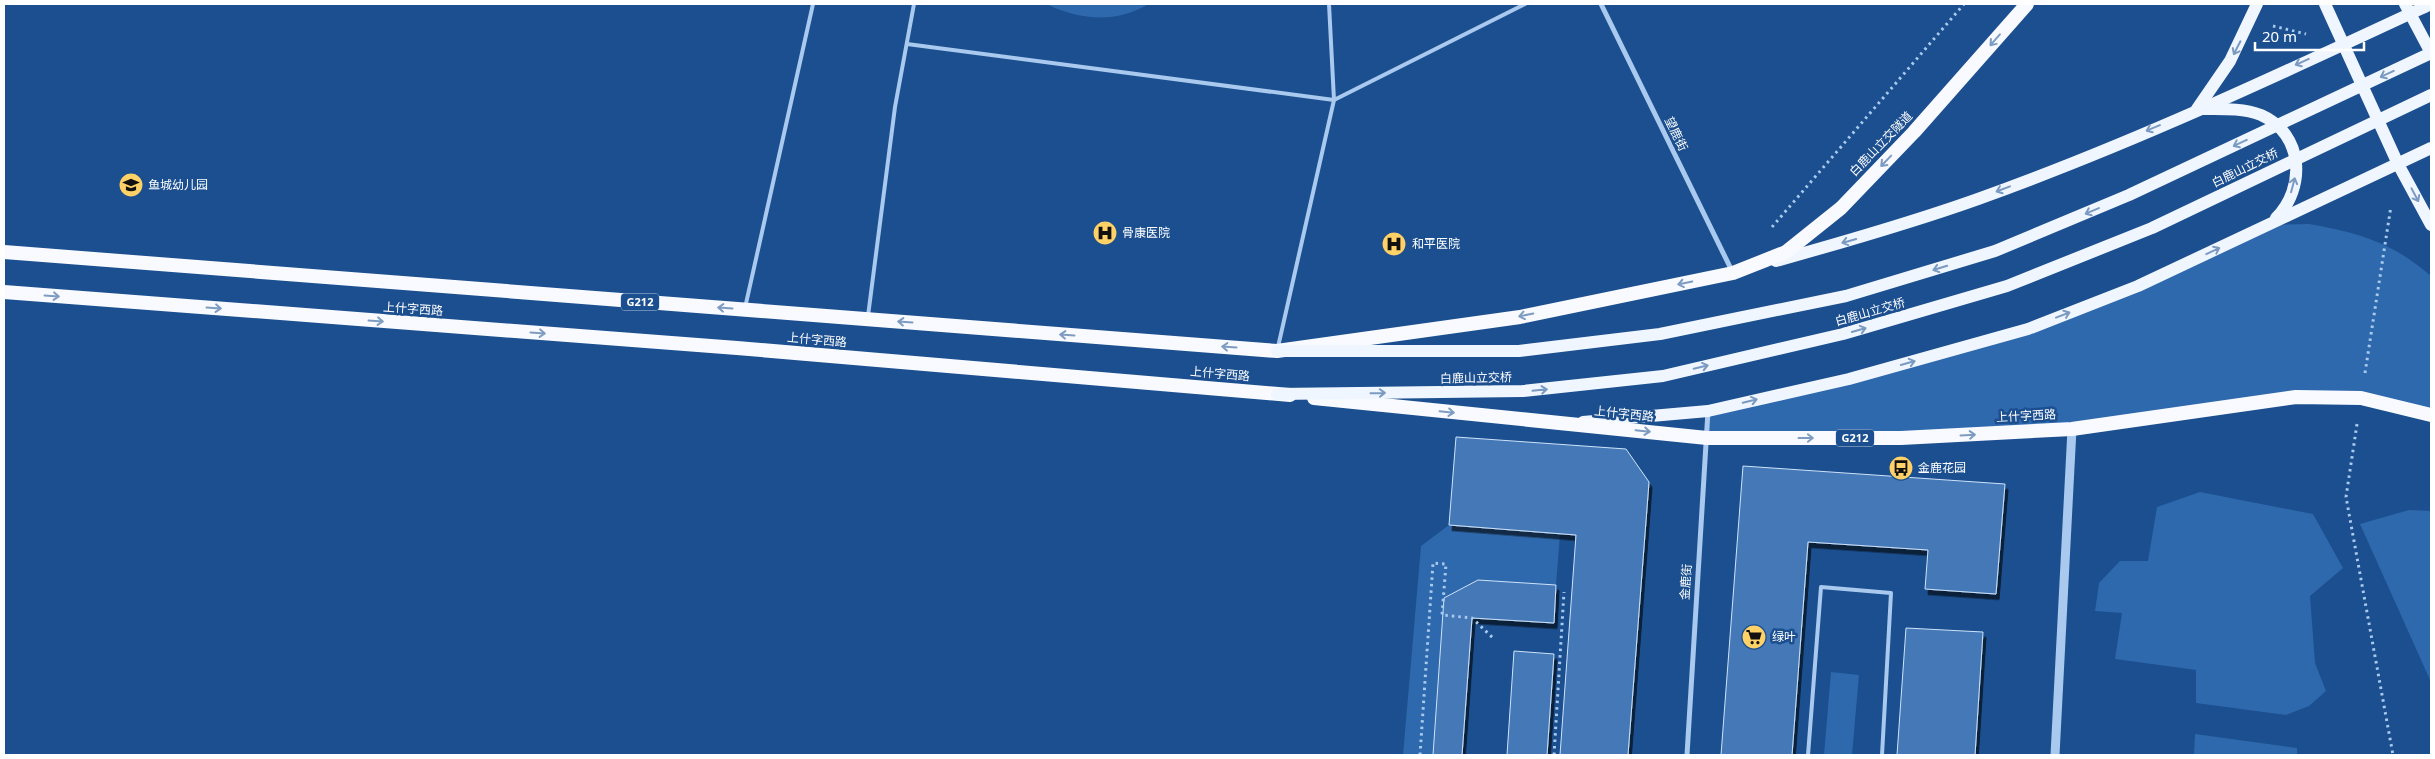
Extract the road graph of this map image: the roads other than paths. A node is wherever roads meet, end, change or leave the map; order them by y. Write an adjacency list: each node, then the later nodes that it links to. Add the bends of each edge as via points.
1 (813, 4): 24 (lane)
2 (914, 4): 12 (lane)
3 (1329, 4): 15 (lane)
4 (1525, 4): 15 (lane)
5 (1601, 4): 22 (street, 望鹿街)
6 (2027, 4): 22 (highway, 白鹿山立交隧道 / G212, one-way to 22, via 1914,132 1841,208 1786,252)
7 (2257, 4): 16 (main road, one-way to 16, via 2230,61)
8 (2326, 4): 11 (main road)
9 (2431, 4): 10 (main road)
10 (2408, 9): 11 (main road, G212); 13 (main road)
11 (2343, 43): 16 (main road, G212, one-way to 16); 18 (main road)
12 (907, 44): 15 (lane); 25 (lane, via 895,108)
13 (2431, 53): 26 (main road, 白鹿山立交桥, one-way to 26, bridge, via 2129,195 2013,244 1846,296 1660,334 1518,351)
14 (2431, 95): 27 (main road, 白鹿山立交桥, one-way to 14, bridge, via 1523,392 1663,376 1843,334 2007,286 2152,228)
15 (1334, 100): 26 (lane)
16 (2197, 109): 19 (main road, one-way to 16, via 2288,206 2296,175 2294,148 2285,133 2261,116 2236,109); 22 (main road, G212, one-way to 22, via 1978,199 1865,236)
17 (2431, 148): 18 (main road)
18 (2398, 164): 19 (main road); 20 (main road, one-way to 20)
19 (2268, 225): 28 (main road, one-way to 19, via 1849,379 2028,329 2138,286)
20 (2431, 225)
21 (4, 252): 24 (highway, 上什字西路 / G212, one-way to 21)
22 (1733, 273): 26 (highway, 上什字西路 / G212, one-way to 26, via 1520,317)
23 (4, 292): 27 (highway, 上什字西路 / G212, one-way to 27, via 737,348)
24 (745, 310): 25 (highway, 上什字西路 / G212)
25 (868, 320): 26 (highway, 上什字西路 / G212, one-way to 25)
26 (1277, 351)
27 (1276, 394): 30 (highway, 上什字西路 / G212, one-way to 30)
28 (1708, 411): 30 (main road); 32 (street, 金鹿街)
29 (2431, 415): 31 (highway, 上什字西路 / G212, via 2361,398 2296,397)
30 (1563, 424): 32 (highway, 上什字西路 / G212, one-way to 32)
31 (2072, 429): 32 (highway, 上什字西路 / G212, one-way to 31, via 1901,438); 36 (street)
32 (1707, 438): 33 (street, 金鹿街)
33 (1687, 755)
34 (1808, 755): 35 (lane, via 1821,587 1891,593)
35 (1882, 755)
36 (2055, 755)

